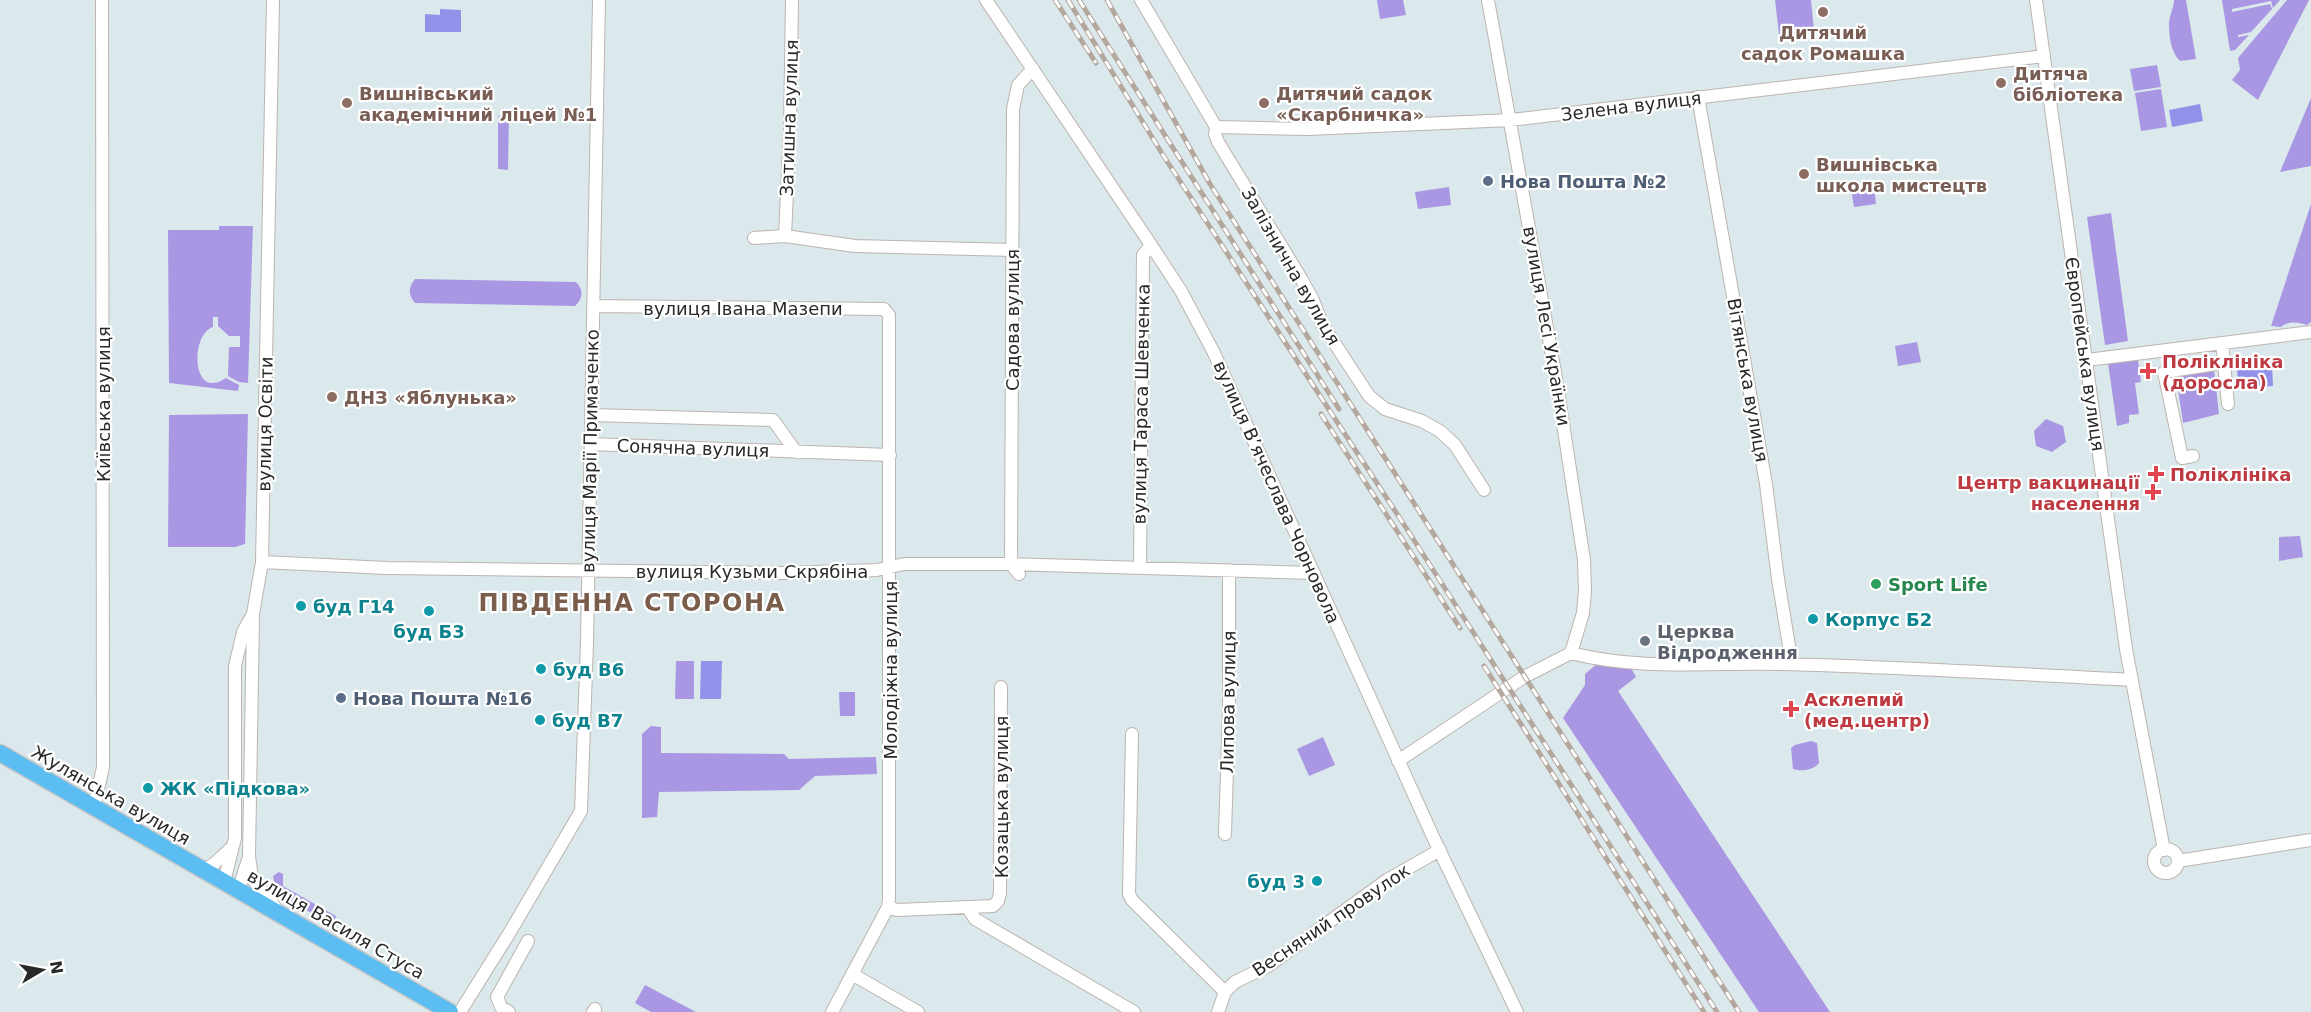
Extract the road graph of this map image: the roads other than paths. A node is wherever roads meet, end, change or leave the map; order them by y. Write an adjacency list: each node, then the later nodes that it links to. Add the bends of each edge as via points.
1 (102, 0): 46 (street, Київська вулиця, via 103,767)
2 (273, 0): 31 (street, вулиця Освіти)
3 (599, 0): 18 (street, вулиця Марії Примаченко)
4 (792, 0): 14 (street, Затишна вулиця)
5 (986, 0): 10 (street, вулиця Вʼячеслава Чорновола)
6 (1141, 0): 13 (street, Залізнична вулиця)
7 (1488, 0): 12 (street, вулиця Лесі Українки)
8 (2036, 0): 9 (street, Європейська вулиця)
9 (2044, 56): 11 (street, Зелена вулиця); 22 (street, Європейська вулиця)
10 (1033, 69): 16 (street, вулиця Вʼячеслава Чорновола); 17 (street, Садова вулиця, via 1018,85 1013,109)
11 (1698, 98): 12 (street, Зелена вулиця); 40 (street, Вітянська вулиця, via 1766,481)
12 (1511, 120): 13 (street, Зелена вулиця, via 1360,128); 39 (street, вулиця Лесі Українки, via 1584,560 1583,614)
13 (1216, 127): 30 (street, Залізнична вулиця, via 1218,142 1302,280 1322,324 1369,396 1385,409 1440,431 1455,445)
14 (784, 236): 15 (street); 17 (street, via 855,246)
15 (754, 238)
16 (1151, 244): 32 (street, вулиця Тараса Шевченка, via 1143,255); 37 (street, вулиця Вʼячеслава Чорновола, via 1213,351)
17 (1013, 250): 34 (street, Садова вулиця)
18 (593, 306): 19 (street, вулиця Івана Мазепи, via 884,309); 25 (street, вулиця Марії Примаченко)
19 (889, 315): 28 (street, Молодіжна вулиця)
20 (2311, 332): 21 (street)
21 (2222, 343): 22 (street); 23 (street)
22 (2087, 360): 41 (street, Європейська вулиця)
23 (2223, 363): 24 (street); 29 (street, via 2164,372 2182,458)
24 (2228, 404)
25 (591, 415): 26 (street, вулиця Марії Примаченко); 27 (street, Сонячна вулиця, via 772,420)
26 (590, 444): 27 (street, Сонячна вулиця); 36 (street, вулиця Марії Примаченко)
27 (796, 452): 28 (street, Сонячна вулиця)
28 (890, 455): 33 (street, Молодіжна вулиця)
29 (2193, 456)
30 (1484, 490)
31 (262, 562): 36 (street, вулиця Кузьми Скрябіна); 38 (street, вулиця Освіти)
32 (1140, 567): 34 (street, вулиця Кузьми Скрябіна); 35 (street, вулиця Кузьми Скрябіна)
33 (890, 568): 34 (street, вулиця Кузьми Скрябіна, via 904,564); 36 (street, вулиця Кузьми Скрябіна, via 782,573); 56 (street, Молодіжна вулиця)
34 (1015, 569)
35 (1229, 570): 37 (street, вулиця Кузьми Скрябіна); 47 (street, Липова вулиця)
36 (588, 571): 63 (street, вулиця Марії Примаченко, via 581,811)
37 (1314, 573): 45 (street, вулиця Вʼячеслава Чорновола)
38 (254, 614): 49 (street, вулиця Освіти, via 243,632 235,666); 52 (street)
39 (1571, 653): 40 (street, via 1631,663); 45 (street, via 1533,672)
40 (1792, 664): 41 (street)
41 (2132, 680): 51 (street, Європейська вулиця)
42 (1001, 687): 57 (street, Козацька вулиця, via 1000,893 993,906)
43 (1132, 734): 61 (street, via 1129,894)
44 (0, 753): 46 (main road, Жулянська вулиця)
45 (1398, 760): 50 (street, вулиця Вʼячеслава Чорновола)
46 (94, 807): 54 (main road, Жулянська вулиця)
47 (1225, 834)
48 (2311, 840): 53 (street)
49 (235, 844): 54 (street); 55 (street, вулиця Освіти)
50 (1440, 850): 61 (street, Весняний провулок, via 1388,880); 69 (street, вулиця Вʼячеслава Чорновола)
51 (2164, 850): 53 (street, via 2172,851); 53 (street, Європейська вулиця, via 2155,856 2158,870 2169,873)
52 (249, 855): 55 (street); 58 (street, via 252,878)
53 (2178, 861)
54 (203, 871): 55 (main road, вулиця Василя Стуса)
55 (231, 887): 58 (main road, вулиця Василя Стуса)
56 (888, 907): 57 (street, Козацька вулиця); 60 (street, Молодіжна вулиця)
57 (968, 908): 67 (street, via 975,919)
58 (286, 918): 62 (main road, вулиця Василя Стуса)
59 (528, 941): 64 (street, via 497,997 501,1007)
60 (852, 974): 65 (street, Молодіжна вулиця); 66 (street)
61 (1225, 992): 68 (street)
62 (450, 1012)
63 (460, 1012)
64 (509, 1012)
65 (832, 1012)
66 (918, 1012)
67 (1134, 1012)
68 (1218, 1012)
69 (1517, 1012)

